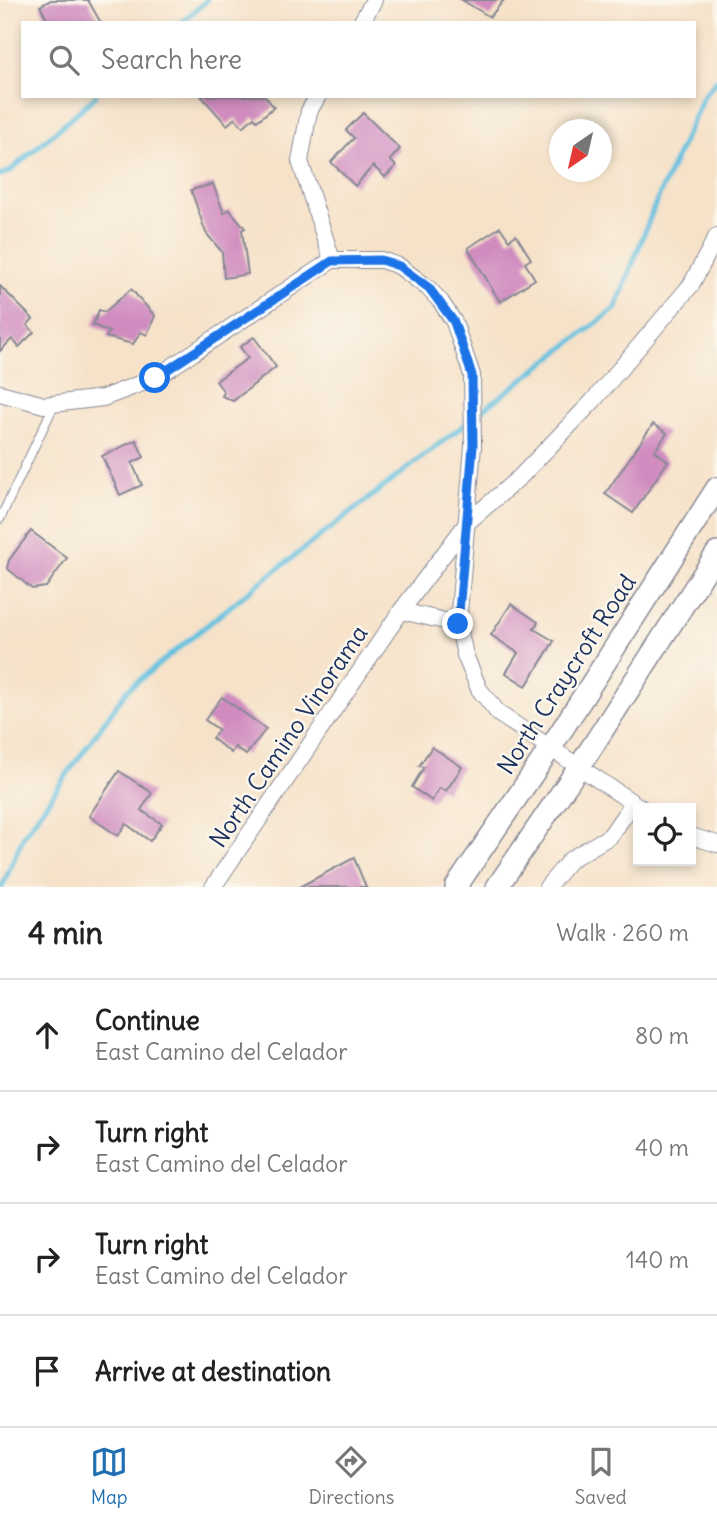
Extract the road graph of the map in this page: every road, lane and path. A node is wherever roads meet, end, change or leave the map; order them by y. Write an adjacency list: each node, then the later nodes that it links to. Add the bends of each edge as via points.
1 (374, 0): 2 (street)
2 (362, 21)
3 (317, 98): 5 (street, via 309,111 300,161)
4 (717, 236): 10 (street, North Camino Vinorama, via 691,285 592,402 521,476)
5 (332, 261): 7 (street, via 155,378 103,398); 10 (street, via 381,260 399,266 429,288 454,322 472,375)
6 (0, 393): 7 (street, via 44,405)
7 (55, 403): 9 (lane)
8 (717, 488): 14 (main road, North Craycroft Road)
9 (0, 519)
10 (467, 522): 12 (street, North Camino Vinorama); 13 (street)
11 (717, 553): 15 (main road)
12 (401, 611): 13 (street); 20 (street, North Camino Vinorama)
13 (458, 624): 14 (street, via 479,690 499,714)
14 (551, 747): 15 (street); 21 (main road, North Craycroft Road)
15 (579, 767): 16 (street); 22 (main road)
16 (633, 803)
17 (633, 810): 23 (street, via 610,836 571,859)
18 (696, 838): 19 (street)
19 (717, 844)
20 (213, 887)
21 (456, 887)
22 (497, 887)
23 (547, 887)

